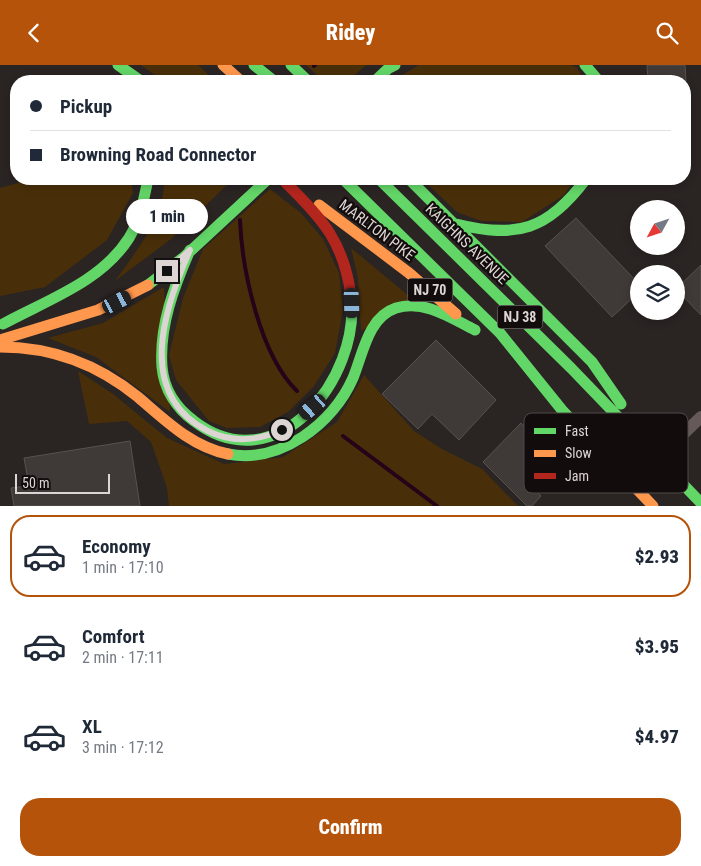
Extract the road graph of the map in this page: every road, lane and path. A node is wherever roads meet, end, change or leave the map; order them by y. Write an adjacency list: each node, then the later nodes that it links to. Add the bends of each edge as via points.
1 (106, 65): 9 (main road)
2 (118, 65): 10 (main road)
3 (223, 65): 11 (main road)
4 (254, 65): 12 (main road)
5 (267, 65): 13 (main road)
6 (291, 65): 14 (main road)
7 (585, 65): 16 (main road)
8 (392, 66): 15 (main road)
9 (114, 75)
10 (132, 75)
11 (234, 75)
12 (266, 75)
13 (276, 75)
14 (302, 75)
15 (382, 75)
16 (594, 75)
17 (147, 185): 28 (main road, via 136,223 105,267 77,287)
18 (261, 185): 26 (main road)
19 (288, 185): 26 (main road, via 322,219 337,243 349,277 353,317 346,354 332,382 313,407 282,430 250,439 216,435 188,417 171,394 162,365 163,326)
20 (290, 185): 29 (main road, MARLTON PIKE / NJ 70, via 340,219)
21 (349, 185): 34 (main road, NJ 38, via 500,333)
22 (385, 185): 36 (main road, KAIGHNS AVENUE / NJ 38)
23 (415, 185): 25 (main road)
24 (581, 185): 25 (main road, via 552,216 528,229 495,233)
25 (456, 224): 37 (main road, via 592,362)
26 (190, 250): 27 (main road, via 139,291)
27 (81, 315): 28 (main road); 31 (main road)
28 (1, 324)
29 (475, 330): 30 (main road, MARLTON PIKE / NJ 70); 32 (main road, via 421,307 403,307 386,313 370,332 347,390 321,421 288,445 246,456 224,454 201,446 122,384 83,362 50,351)
30 (485, 339)
31 (0, 340)
32 (0, 347)
33 (505, 357): 34 (main road)
34 (562, 410): 35 (main road, NJ 38)
35 (565, 413)
36 (614, 413)
37 (627, 413)
38 (701, 417): 39 (street)
39 (688, 429)
40 (688, 488): 43 (main road)
41 (688, 489): 44 (main road, KAIGHNS AVENUE / NJ 38)
42 (641, 493): 45 (main road, NJ 38)
43 (701, 497)
44 (701, 503)
45 (653, 506)

